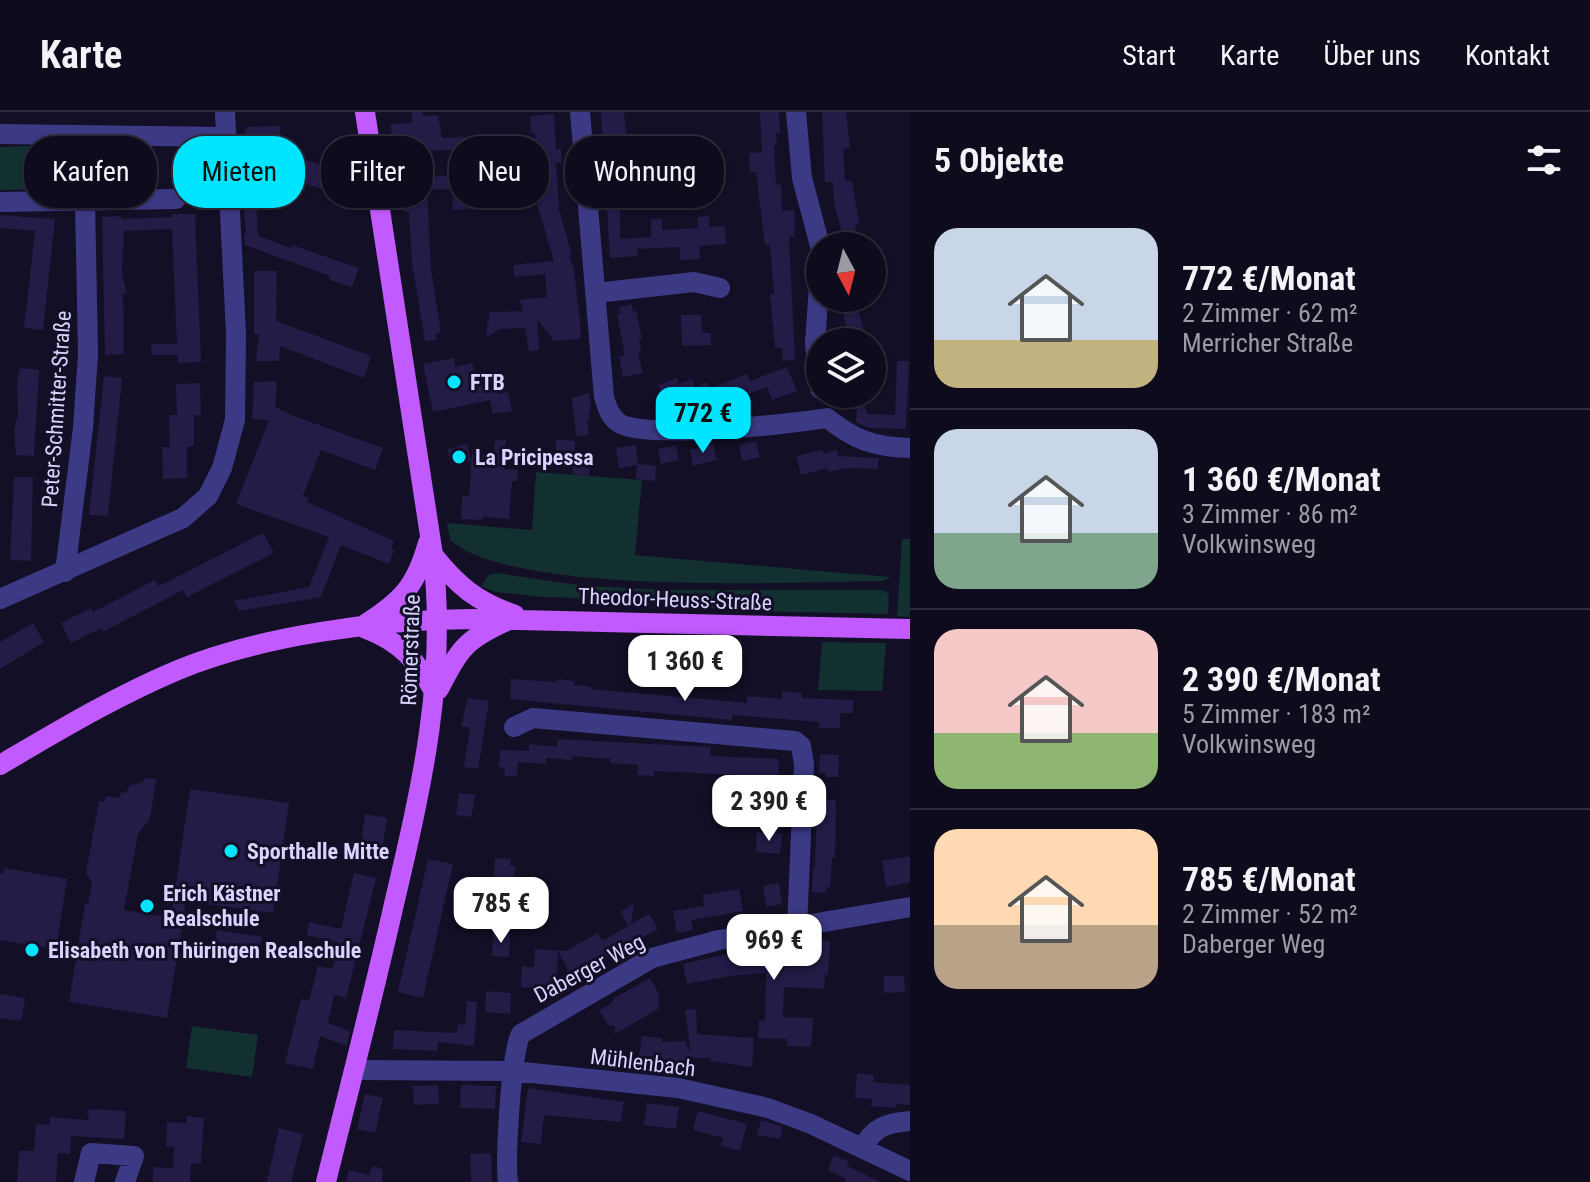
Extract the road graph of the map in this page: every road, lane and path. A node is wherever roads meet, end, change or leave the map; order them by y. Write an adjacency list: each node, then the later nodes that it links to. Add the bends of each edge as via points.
1 (225, 112): 7 (street)
2 (365, 112): 18 (main road, Römerstraße)
3 (580, 112): 14 (street)
4 (796, 112): 12 (street, via 802,178)
5 (0, 134): 6 (street)
6 (173, 136)
7 (225, 136)
8 (0, 202): 9 (street)
9 (24, 202)
10 (85, 208): 19 (street, Peter-Schmitter-Straße, via 88,354)
11 (229, 208): 19 (street, via 235,420 222,468 208,496 183,518)
12 (816, 232)
13 (720, 288): 14 (street, via 694,282)
14 (596, 293): 16 (street, via 604,397 620,425 683,430)
15 (824, 408): 16 (street)
16 (827, 418): 17 (street, via 870,444)
17 (910, 448)
18 (431, 545): 21 (main road, via 452,578 470,594); 22 (main road, Römerstraße); 23 (main road, via 407,592)
19 (65, 572): 20 (street)
20 (0, 599)
21 (518, 619): 22 (main road, Theodor-Heuss-Straße); 24 (main road, Theodor-Heuss-Straße); 25 (main road, via 478,635 462,648)
22 (438, 620): 23 (main road, Theodor-Heuss-Straße); 25 (main road, Römerstraße)
23 (361, 627): 25 (main road, via 403,648); 27 (main road, Theodor-Heuss-Straße, via 258,646 181,669 114,700)
24 (910, 629)
25 (434, 696): 30 (main road, Römerstraße, via 424,778)
26 (514, 727): 29 (street, via 533,718 795,741 804,764)
27 (0, 765)
28 (910, 907): 29 (street, Daberger Weg)
29 (797, 928): 31 (street, Daberger Weg, via 719,940 652,958 521,1034)
30 (355, 1070): 31 (street, Mühlenbach); 37 (main road, Römerstraße)
31 (513, 1071): 33 (street, Mühlenbach, via 729,1098 797,1118); 38 (street, Daberger Weg)
32 (910, 1121): 33 (street, via 871,1132)
33 (863, 1148): 34 (street, Mühlenbach)
34 (910, 1171)
35 (84, 1182): 36 (street, via 91,1153 134,1156)
36 (125, 1182)
37 (326, 1182)
38 (508, 1182)

